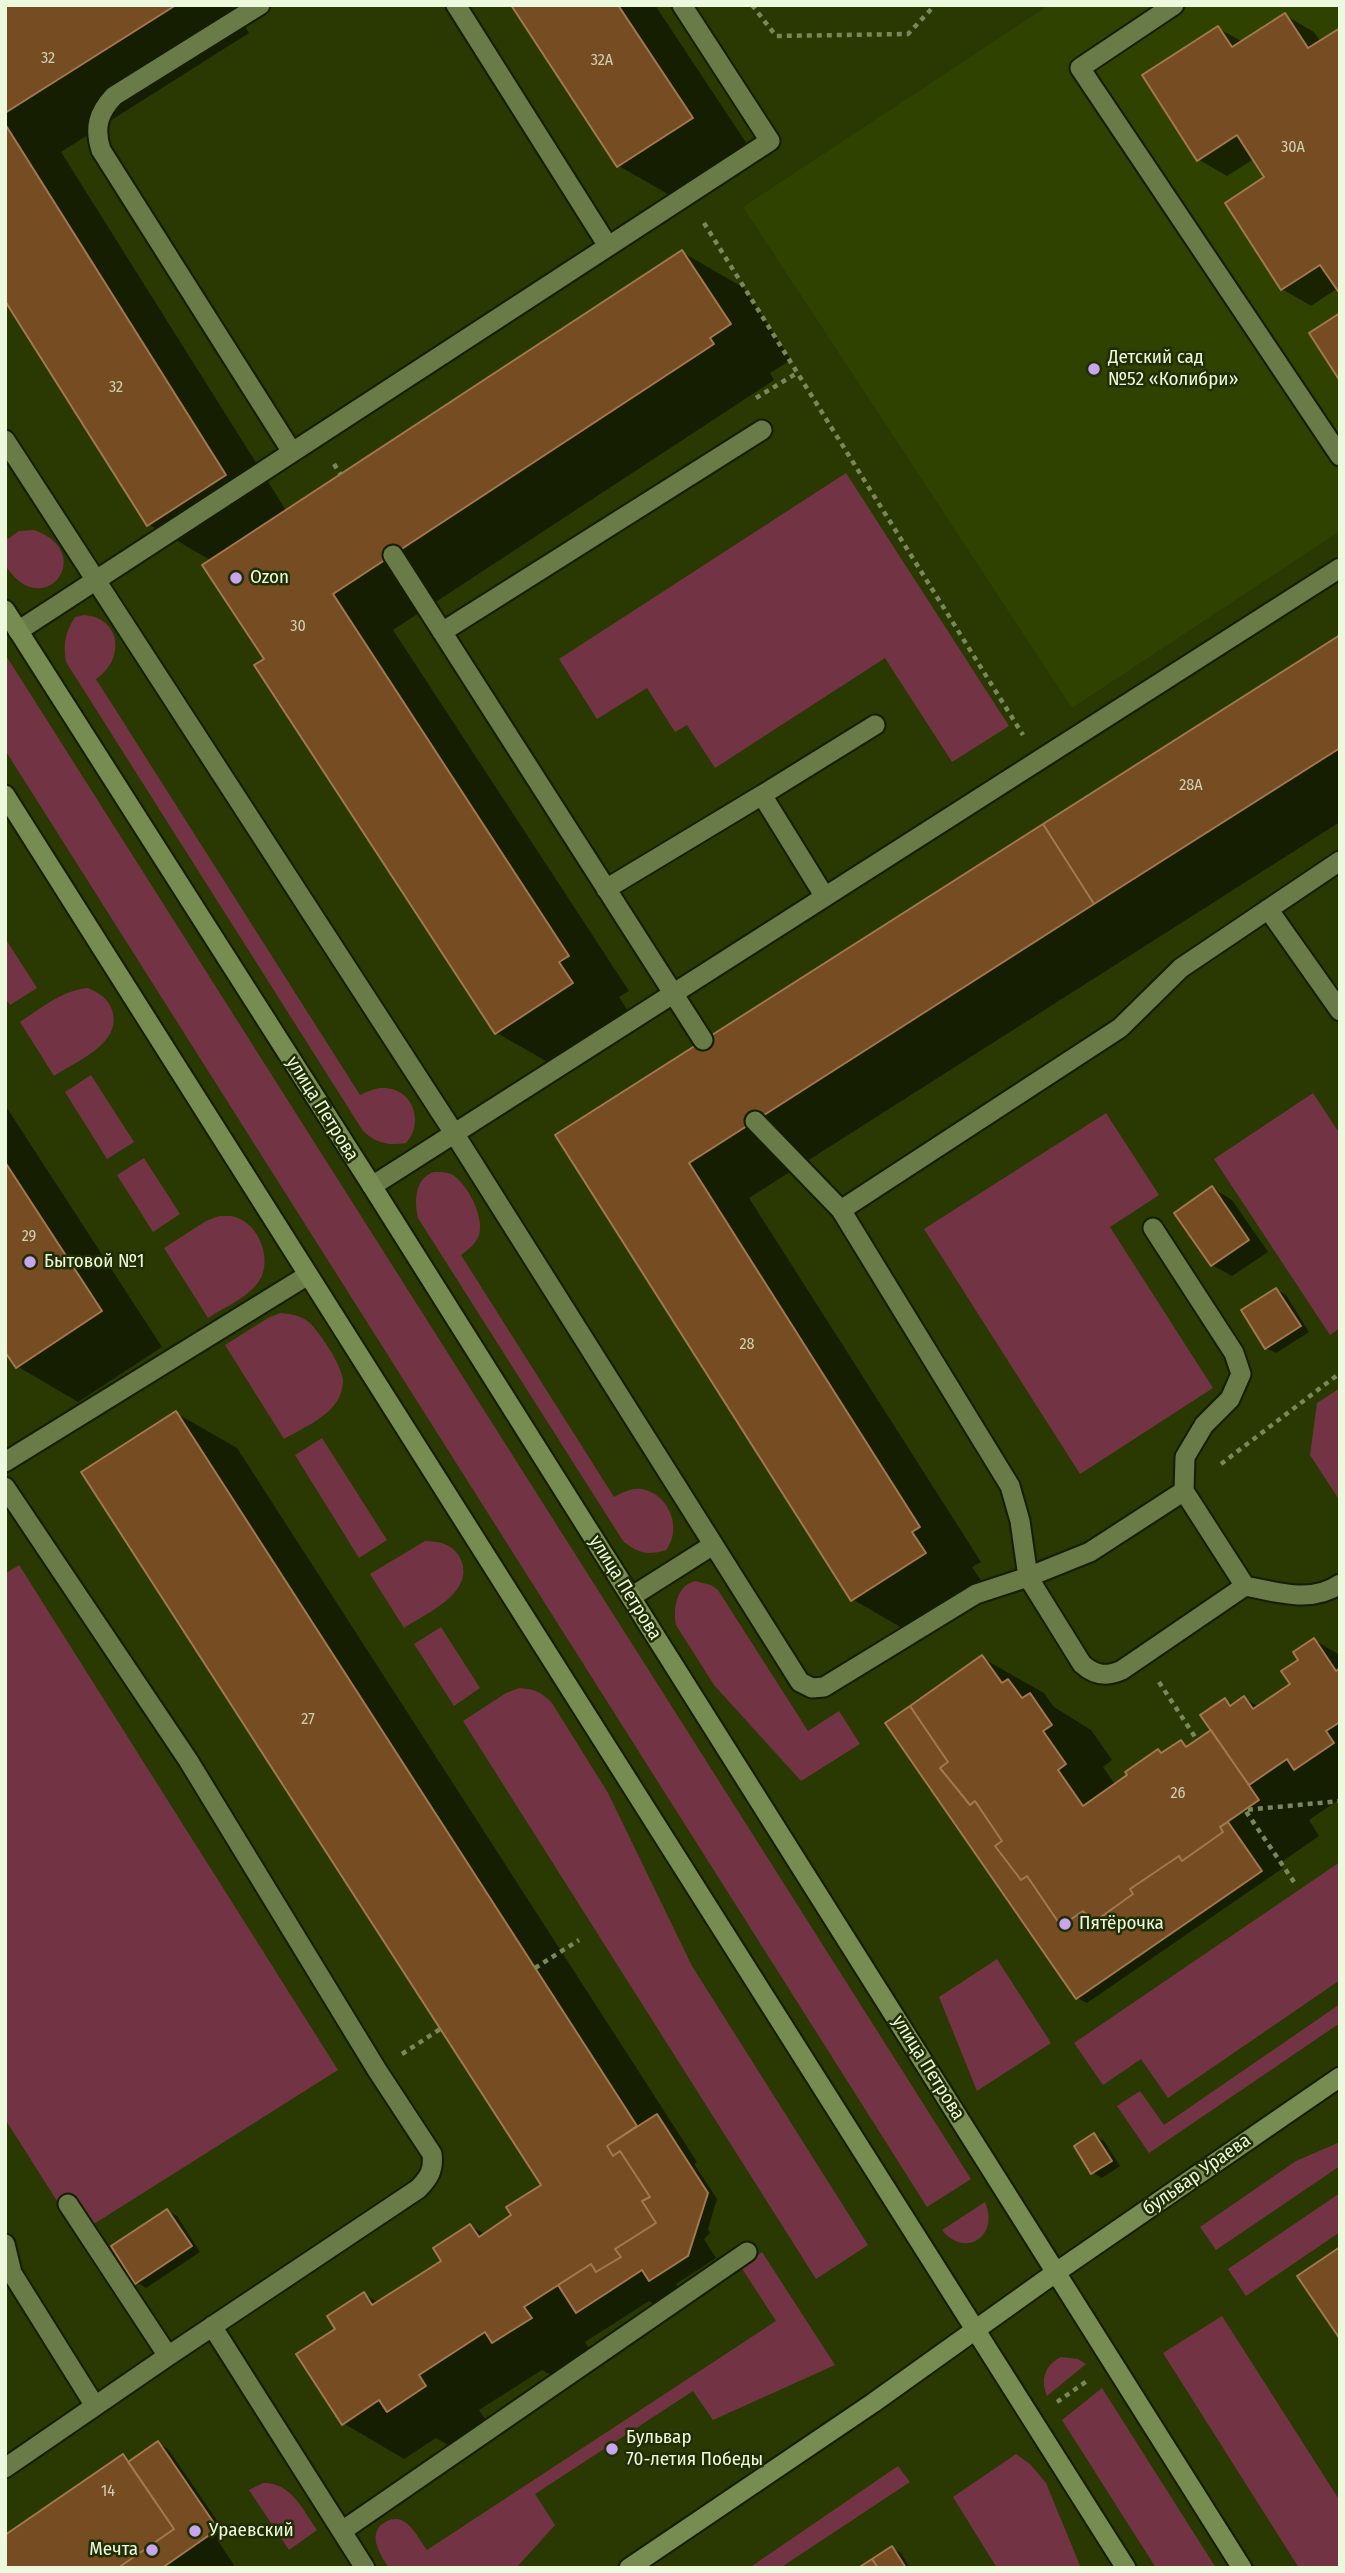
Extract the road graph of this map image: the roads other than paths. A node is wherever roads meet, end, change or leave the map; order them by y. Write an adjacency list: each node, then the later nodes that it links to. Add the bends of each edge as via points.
1 (456, 5): 5 (lane)
2 (681, 5): 5 (lane, via 770,141)
3 (1174, 5): 9 (lane, via 1080,68)
4 (248, 8): 8 (lane, via 114,96 97,121 97,137)
5 (608, 246): 8 (lane)
6 (762, 430): 15 (lane)
7 (5, 440): 12 (lane)
8 (292, 452): 12 (lane)
9 (1340, 456)
10 (393, 555): 15 (lane)
11 (1340, 568): 21 (lane)
12 (95, 580): 14 (lane); 27 (lane)
13 (5, 610): 14 (main road, улица Петрова)
14 (18, 631): 28 (main road, улица Петрова)
15 (442, 632): 20 (lane)
16 (875, 725): 18 (lane)
17 (5, 795): 31 (main road)
18 (762, 795): 20 (lane); 21 (lane)
19 (1340, 861): 22 (lane)
20 (606, 889): 23 (lane)
21 (825, 897): 23 (lane)
22 (1268, 909): 24 (lane); 29 (lane, via 1181,968 1120,1028)
23 (672, 992): 25 (lane); 27 (lane)
24 (1340, 1011)
25 (703, 1040)
26 (755, 1121): 29 (lane)
27 (454, 1133): 28 (lane); 35 (lane)
28 (372, 1186): 39 (main road, улица Петрова)
29 (841, 1210): 36 (lane, via 1010,1486)
30 (1153, 1228): 33 (lane, via 1234,1353 1241,1374 1230,1399 1204,1425 1185,1457)
31 (308, 1275): 32 (lane); 47 (main road)
32 (5, 1462)
33 (1184, 1491): 36 (lane, via 1090,1552); 38 (lane)
34 (9, 1500): 46 (lane, via 188,1760 432,2154 426,2181)
35 (713, 1545): 36 (lane, via 793,1672 812,1688 824,1687 976,1594); 39 (lane)
36 (1028, 1577): 38 (lane, via 1082,1664 1089,1671 1110,1675)
37 (1340, 1584): 38 (lane, via 1318,1595 1302,1596)
38 (1245, 1586)
39 (631, 1597): 44 (main road, улица Петрова)
40 (1340, 2077): 44 (main road, бульвар Ураева)
41 (68, 2204): 48 (lane)
42 (5, 2244): 45 (lane)
43 (747, 2252): 51 (lane)
44 (1055, 2273): 47 (main road, бульвар Ураева); 55 (main road, улица Петрова)
45 (9, 2275): 49 (lane)
46 (212, 2326): 48 (lane); 51 (lane)
47 (975, 2330): 53 (main road, бульвар Ураева); 54 (main road)
48 (168, 2356): 49 (lane)
49 (95, 2406): 50 (lane)
50 (5, 2468)
51 (342, 2531): 52 (lane)
52 (365, 2568)
53 (629, 2568)
54 (1126, 2568)
55 (1242, 2568)

